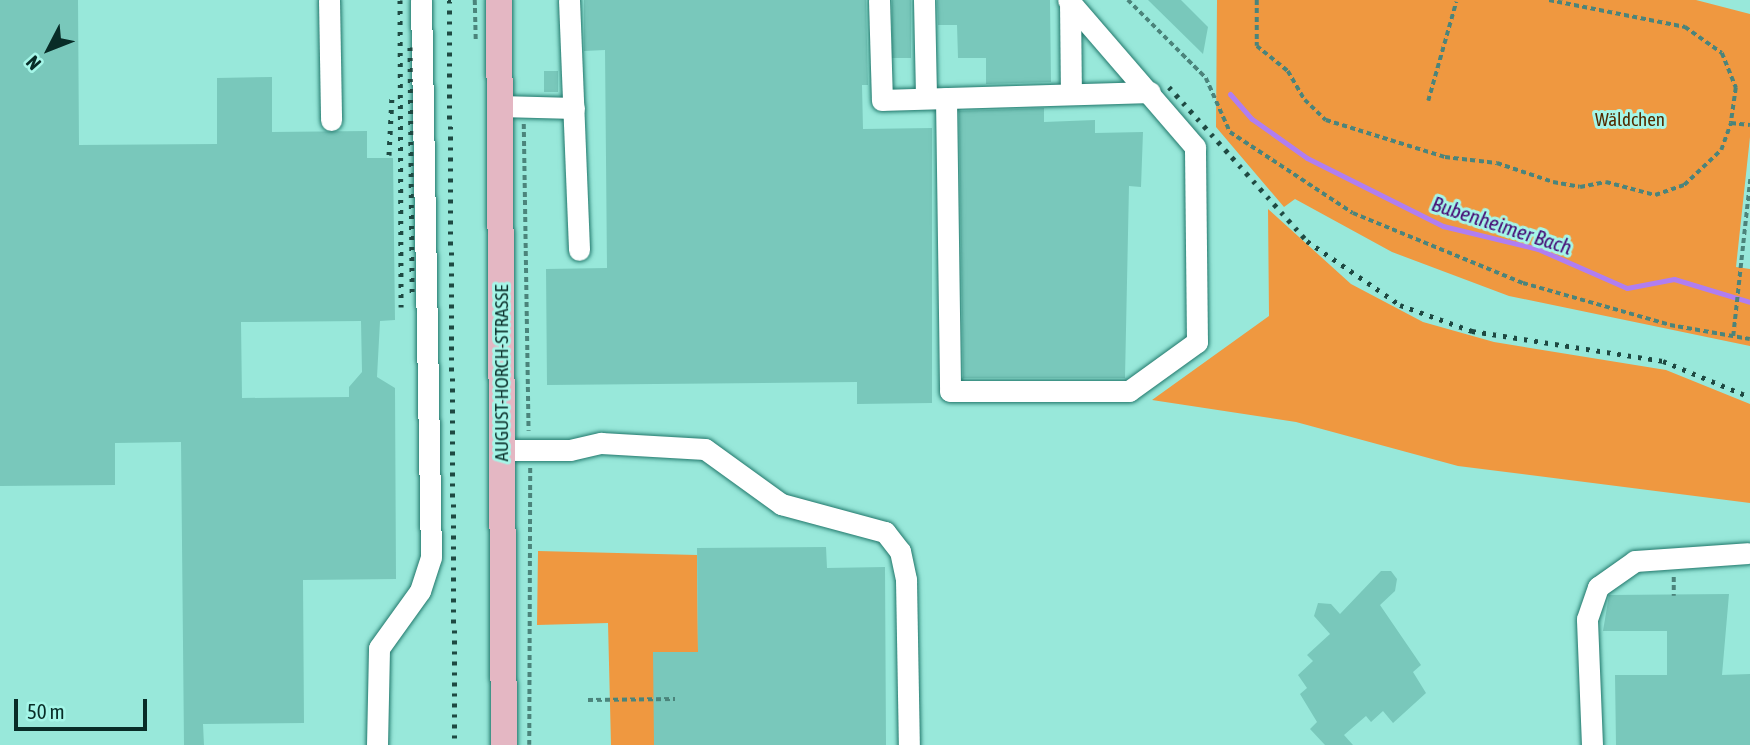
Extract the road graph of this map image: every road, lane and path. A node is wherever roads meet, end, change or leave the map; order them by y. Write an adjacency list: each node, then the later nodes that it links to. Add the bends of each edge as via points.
1 (329, 0): 18 (lane)
2 (421, 0): 30 (lane, via 431,557 412,605 379,648)
3 (499, 0): 16 (main road, AUGUST-HORCH-STRASSE)
4 (569, 0): 17 (lane)
5 (879, 0): 14 (lane, via 882,100)
6 (925, 0): 14 (lane)
7 (1128, 0): 23 (path, via 1206,78 1230,132 1353,213 1523,283 1670,324)
8 (1256, 0): 19 (path, via 1257,46 1288,71 1305,100 1326,120 1445,157 1497,163 1580,187 1606,182 1655,195 1685,185 1721,150)
9 (1549, 0): 19 (path, via 1685,27 1722,53 1736,88)
10 (1069, 1): 12 (lane); 13 (lane)
11 (1456, 1): 15 (path)
12 (1150, 92): 13 (lane); 14 (lane, via 1195,147 1197,342 1129,391 950,391)
13 (1071, 94): 14 (lane)
14 (936, 98)
15 (1429, 101)
16 (512, 106): 17 (lane); 25 (main road, AUGUST-HORCH-STRASSE); 26 (path)
17 (574, 108): 22 (lane)
18 (331, 120)
19 (1731, 122): 20 (path)
20 (1750, 125)
21 (1750, 179): 23 (path)
22 (579, 250)
23 (1733, 336): 24 (path)
24 (1750, 339)
25 (502, 450): 26 (lane); 31 (main road, AUGUST-HORCH-STRASSE)
26 (530, 450): 32 (path); 33 (lane, via 601,443 705,449 781,504 886,532 900,551 906,580)
27 (1748, 553): 34 (lane, via 1635,561 1598,587 1587,620)
28 (675, 699): 29 (path)
29 (589, 700)
30 (377, 745)
31 (505, 745)
32 (529, 745)
33 (909, 745)
34 (1592, 745)

